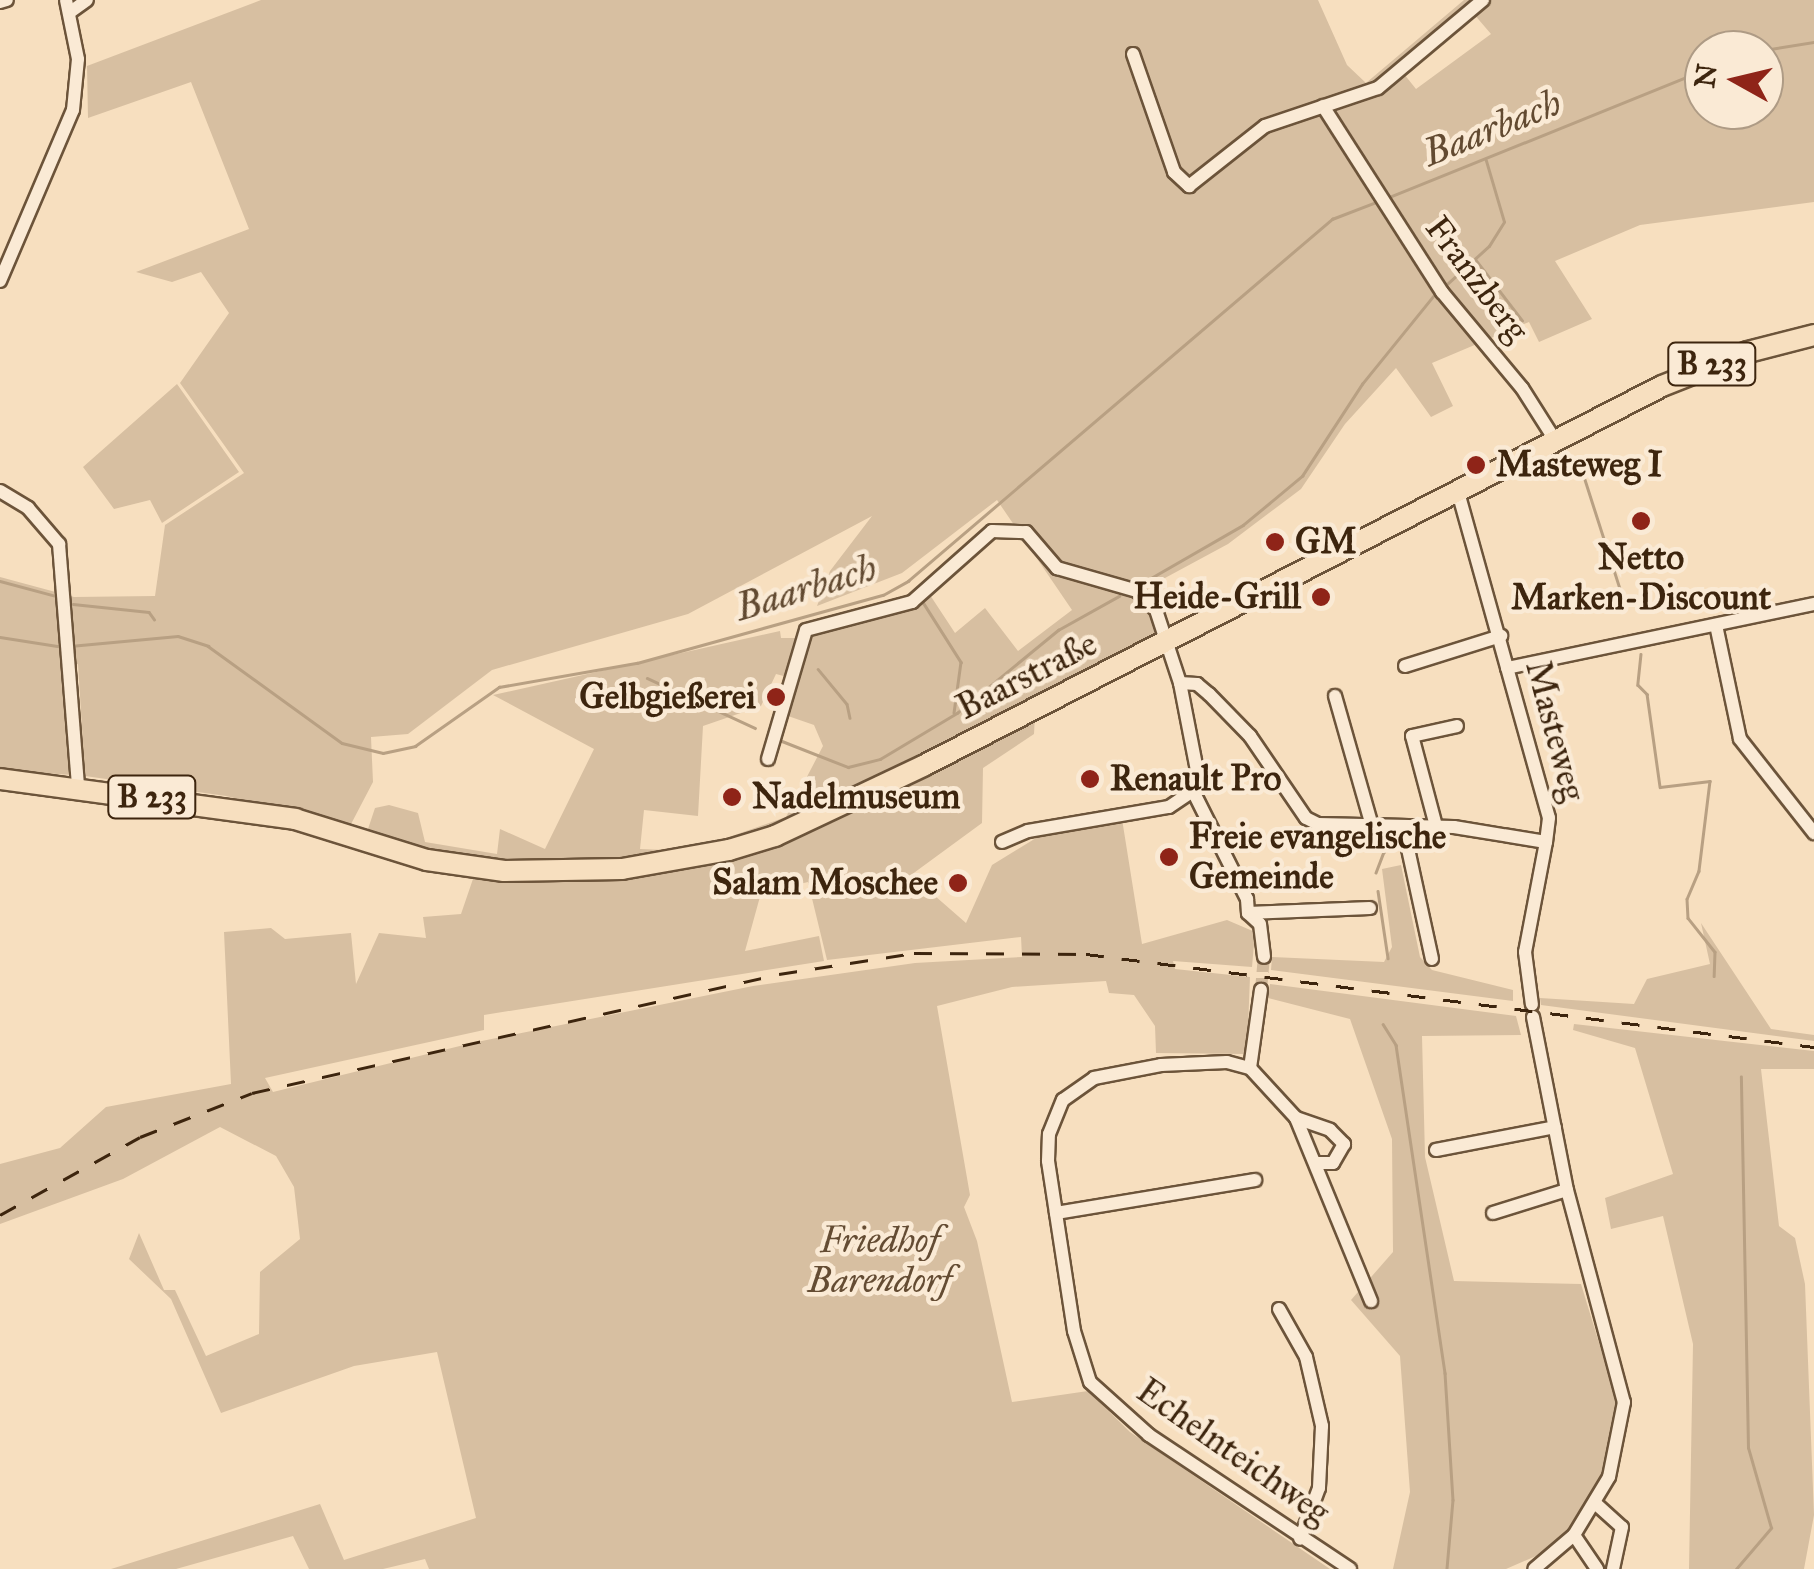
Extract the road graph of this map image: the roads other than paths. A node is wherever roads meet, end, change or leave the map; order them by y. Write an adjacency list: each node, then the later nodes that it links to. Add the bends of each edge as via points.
1 (7, 0): 4 (street)
2 (87, 0): 5 (street)
3 (1483, 0): 7 (street, via 1378,88)
4 (0, 2)
5 (68, 6): 8 (street, via 78,58 73,110)
6 (1133, 54): 7 (street, via 1174,172 1188,186 1240,140)
7 (1322, 106): 10 (street, Franzberg, via 1440,288 1522,388)
8 (0, 281)
9 (1814, 335): 10 (main road, Baarstraße / B 233, via 1707,366)
10 (1555, 440): 12 (main road, Baarstraße / B 233)
11 (0, 491): 24 (street, via 28,508 59,544)
12 (1458, 492): 15 (street, Masteweg); 16 (main road, Baarstraße / B 233)
13 (1814, 604): 14 (street)
14 (1716, 625): 18 (street); 29 (street, via 1740,739)
15 (1501, 636): 17 (street, Masteweg); 18 (street, Masteweg)
16 (1169, 640): 19 (street); 22 (street, via 1137,590 1057,568 1026,532 1000,528 912,602 806,630); 24 (main road, Baarstraße / B 233, via 774,836 669,863 557,874 473,868 226,806)
17 (1405, 666)
18 (1507, 668): 31 (street, Masteweg, via 1548,818)
19 (1180, 684): 25 (street, via 1198,776); 26 (street, via 1197,684 1240,726 1306,818)
20 (1335, 696): 26 (street)
21 (1457, 726): 28 (street, via 1412,736)
22 (768, 759)
23 (0, 779): 24 (main road, B 233)
24 (78, 788)
25 (1194, 791): 30 (street, via 1169,808 1028,831); 33 (street, via 1247,898)
26 (1372, 826): 27 (street)
27 (1403, 826): 28 (street); 35 (street)
28 (1436, 826): 31 (street)
29 (1814, 832)
30 (1002, 842)
31 (1546, 842): 39 (street, via 1525,952)
32 (1370, 908): 33 (street)
33 (1248, 913): 34 (street, via 1260,924)
34 (1264, 957)
35 (1432, 959)
36 (1261, 990): 37 (street)
37 (1250, 1068): 38 (street); 44 (street, Echelnteichweg, via 1227,1062 1161,1066 1094,1078 1072,1091 1049,1134)
38 (1296, 1118): 41 (street); 41 (street, via 1330,1130 1344,1144 1334,1163)
39 (1555, 1127): 40 (street); 43 (street)
40 (1436, 1150)
41 (1318, 1163): 46 (street)
42 (1255, 1180): 44 (street)
43 (1567, 1190): 45 (street); 48 (street, via 1624,1402 1619,1447)
44 (1056, 1213): 50 (street, Echelnteichweg, via 1074,1331 1090,1382 1131,1422)
45 (1493, 1213)
46 (1371, 1301)
47 (1278, 1309): 50 (street, via 1306,1357 1322,1426 1319,1488)
48 (1595, 1503): 49 (street); 54 (street, via 1622,1526)
49 (1574, 1536): 52 (street); 53 (street)
50 (1300, 1538): 51 (street, Echelnteichweg)
51 (1350, 1569)
52 (1534, 1569)
53 (1596, 1569)
54 (1612, 1569)

